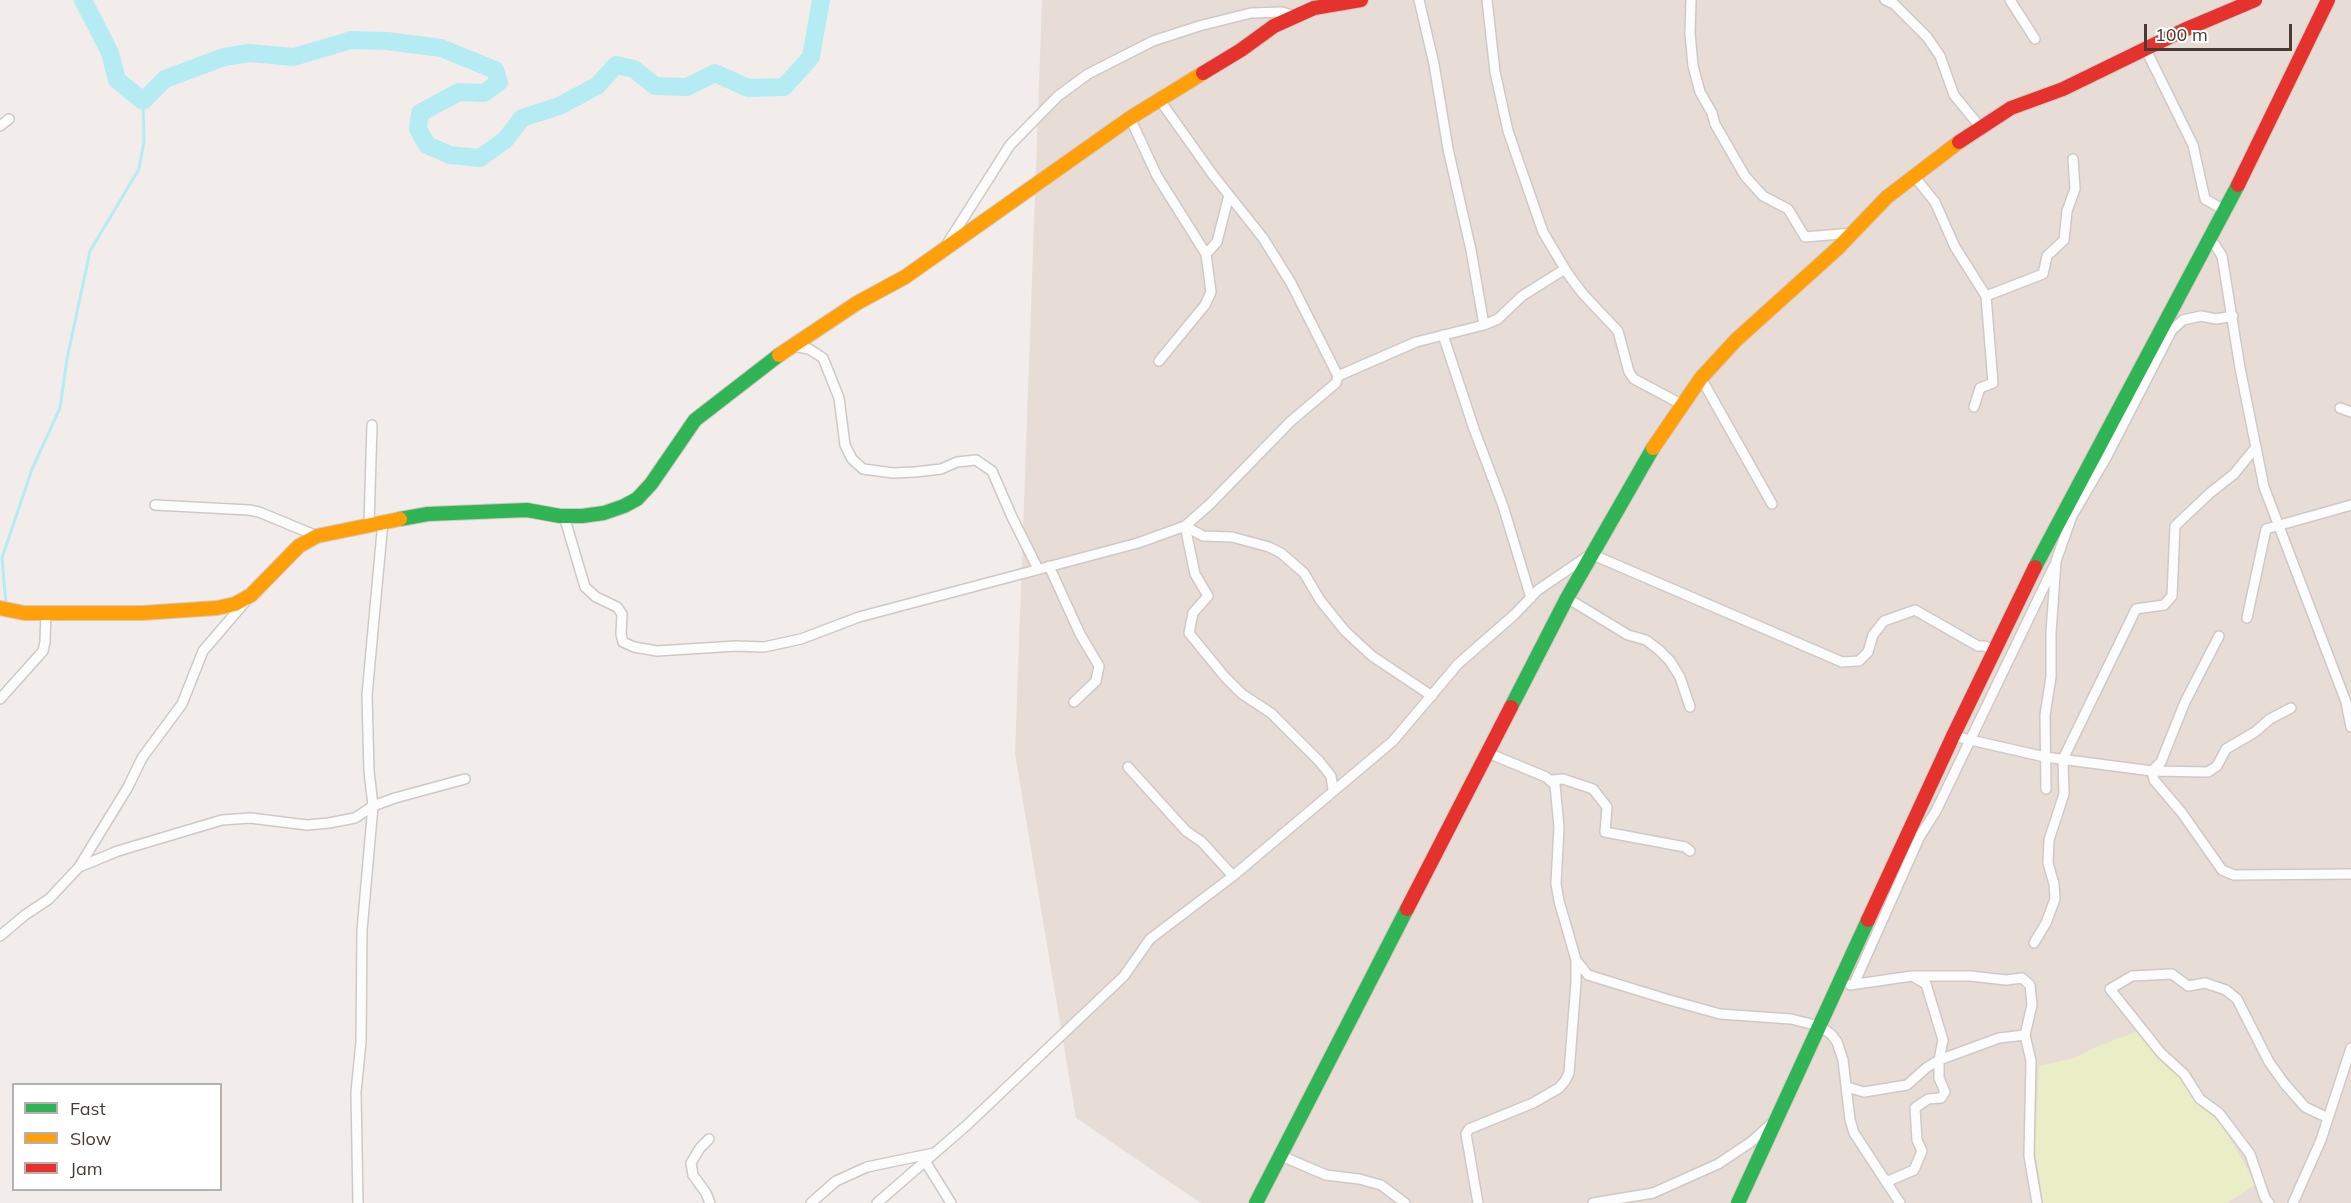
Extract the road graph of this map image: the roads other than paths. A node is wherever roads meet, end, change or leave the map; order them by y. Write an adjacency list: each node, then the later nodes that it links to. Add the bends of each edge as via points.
1 (1361, 0): 10 (street, via 1314,8)
2 (1419, 0): 29 (street)
3 (1486, 0): 26 (street, via 1508,131 1543,232)
4 (1691, 0): 22 (street, via 1693,66 1700,92 1745,176 1763,196 1788,208 1805,237)
5 (1885, 0): 17 (street, via 1927,36 1940,56 1954,95)
6 (2010, 0): 11 (street)
7 (2255, 0): 9 (street)
8 (2328, 0): 21 (street)
9 (2233, 5): 12 (street)
10 (1295, 16): 13 (street); 24 (street, via 1282,12 1251,13 1199,26 1153,41 1088,74 1058,96 1010,145)
11 (2035, 39)
12 (2146, 50): 17 (street, via 2063,89 2011,108); 21 (street, via 2193,145 2205,199)
13 (1159, 99): 14 (street); 20 (street)
14 (1130, 118): 24 (street); 25 (street, via 1157,176)
15 (9, 119): 16 (street)
16 (0, 126)
17 (1981, 128): 19 (street)
18 (2073, 159): 27 (street, via 2074,189 2064,240 2047,256 2043,274)
19 (1914, 176): 22 (street, via 1887,197); 27 (street, via 1935,202 1955,247)
20 (1229, 195): 25 (street, via 1217,242); 33 (street, via 1263,238 1291,283)
21 (2224, 210): 23 (street)
22 (1853, 233): 34 (street, via 1736,340)
23 (2208, 241): 28 (street, via 2222,256); 61 (street)
24 (943, 251): 31 (street)
25 (1206, 254): 32 (street, via 1211,292)
26 (1565, 269): 29 (street, via 1522,296 1498,319); 35 (street, via 1618,331 1634,380)
27 (1986, 296): 36 (street, via 1993,383 1980,388)
28 (2233, 316): 40 (street); 51 (street, via 2183,320 2172,330 2072,516)
29 (1484, 325): 30 (street)
30 (1443, 335): 33 (street, via 1416,342); 55 (street)
31 (793, 345): 44 (street, via 695,420 637,499 604,513); 53 (street, via 823,358 839,398 845,445 862,469 915,472 976,460 992,471)
32 (1159, 361)
33 (1338, 376): 48 (street, via 1336,383 1291,421)
34 (1701, 378): 35 (street); 41 (street)
35 (1681, 404): 50 (street)
36 (1974, 407)
37 (2340, 408): 38 (street)
38 (2351, 412)
39 (372, 425): 46 (street)
40 (2256, 447): 47 (street, via 2264,487); 72 (street, via 2234,474 2175,526 2172,596 2164,605 2136,609)
41 (1772, 504)
42 (155, 505): 49 (street, via 260,512)
43 (2351, 505): 47 (street)
44 (564, 516): 45 (street, via 493,510); 53 (street, via 585,587 622,614 623,642 646,650 764,647)
45 (383, 521): 46 (street); 79 (street, via 367,695)
46 (369, 524): 49 (street)
47 (2278, 524): 59 (street, via 2266,529); 67 (street, via 2346,702)
48 (1185, 526): 52 (street, via 1138,543); 62 (street, via 1203,536 1232,537 1281,553 1304,573 1345,631 1372,656); 78 (street, via 1196,574 1208,596 1193,613 1189,633 1242,694 1271,713 1318,760 1331,776)
49 (317, 536): 54 (street, via 286,556)
50 (1591, 554): 55 (street); 56 (street); 61 (street, via 1842,662 1859,661 1884,621 1915,610)
51 (2056, 561): 69 (street); 71 (street)
52 (1049, 566): 53 (street); 64 (street, via 1099,666 1096,681)
53 (1038, 569)
54 (251, 595): 58 (street, via 217,609); 81 (street, via 203,651 182,704 142,758)
55 (1531, 598): 62 (street, via 1458,664)
56 (1567, 598): 65 (street, via 1659,650 1680,677); 70 (street)
57 (0, 608): 58 (street)
58 (46, 614): 63 (street, via 43,651)
59 (2247, 618)
60 (2218, 636): 74 (street, via 2161,762)
61 (1994, 651): 68 (street)
62 (1432, 696): 78 (street, via 1393,741)
63 (0, 699)
64 (1074, 702)
65 (1690, 707)
66 (2291, 708): 74 (street, via 2226,749 2217,766 2208,772)
67 (2351, 727)
68 (1953, 736): 69 (street); 89 (street)
69 (1969, 740): 71 (street); 88 (street, via 1920,836)
70 (1488, 753): 76 (street); 99 (street)
71 (2045, 757): 72 (street); 77 (street)
72 (2063, 759): 74 (street); 85 (street, via 2064,794 2049,840 2048,863 2055,898)
73 (1128, 767): 83 (street)
74 (2152, 771): 82 (street, via 2154,780 2222,870 2234,875)
75 (465, 779): 79 (street)
76 (1552, 780): 80 (street, via 1563,778 1593,789 1607,807 1605,832); 86 (street, via 1557,791 1559,827 1558,901)
77 (2046, 789)
78 (1333, 790): 83 (street)
79 (373, 806): 81 (street, via 354,818 307,825 250,818 222,820 118,850); 102 (street, via 362,930 361,1042 356,1092)
80 (1690, 851)
81 (80, 867): 84 (street, via 49,899)
82 (2351, 874)
83 (1233, 876): 98 (street, via 1150,939 1124,976)
84 (0, 936)
85 (2034, 944)
86 (1576, 960): 90 (street, via 1588,975 1720,1014 1791,1019); 109 (street, via 1569,1073 1565,1081 1533,1103 1469,1129 1466,1134)
87 (1912, 976): 88 (street); 91 (street, via 2022,978 2030,985 2032,1005); 93 (street, via 1926,984 1943,1040)
88 (1854, 984): 89 (street)
89 (1836, 988): 90 (street)
90 (1819, 1026): 94 (street, via 1837,1042); 96 (street)
91 (2025, 1035): 93 (street, via 1999,1038); 113 (street, via 2031,1061 2029,1156)
92 (2351, 1048): 95 (street)
93 (1939, 1060): 94 (street, via 1907,1085 1864,1092); 101 (street, via 1939,1078 1945,1092 1941,1098 1928,1099 1915,1108 1917,1140 1922,1151 1914,1170)
94 (1847, 1087): 101 (street, via 1854,1133)
95 (2328, 1118): 114 (street, via 2306,1107 2284,1083 2237,999 2226,990 2205,983 2188,986 2172,974 2132,976 2110,989 2250,1154); 115 (street)
96 (1775, 1121): 110 (street, via 1718,1164 1653,1193); 111 (street)
97 (709, 1139): 103 (street, via 691,1163 693,1175)
98 (934, 1153): 100 (street); 104 (street, via 867,1167 836,1181)
99 (1279, 1155): 107 (street); 108 (street, via 1326,1174 1381,1185)
100 (925, 1161): 105 (street); 106 (street)
101 (1886, 1182): 112 (street)
102 (358, 1203)
103 (710, 1203)
104 (811, 1203)
105 (877, 1203)
106 (951, 1203)
107 (1256, 1203)
108 (1405, 1203)
109 (1478, 1203)
110 (1593, 1203)
111 (1738, 1203)
112 (1900, 1203)
113 (2037, 1203)
114 (2269, 1203)
115 (2293, 1203)

